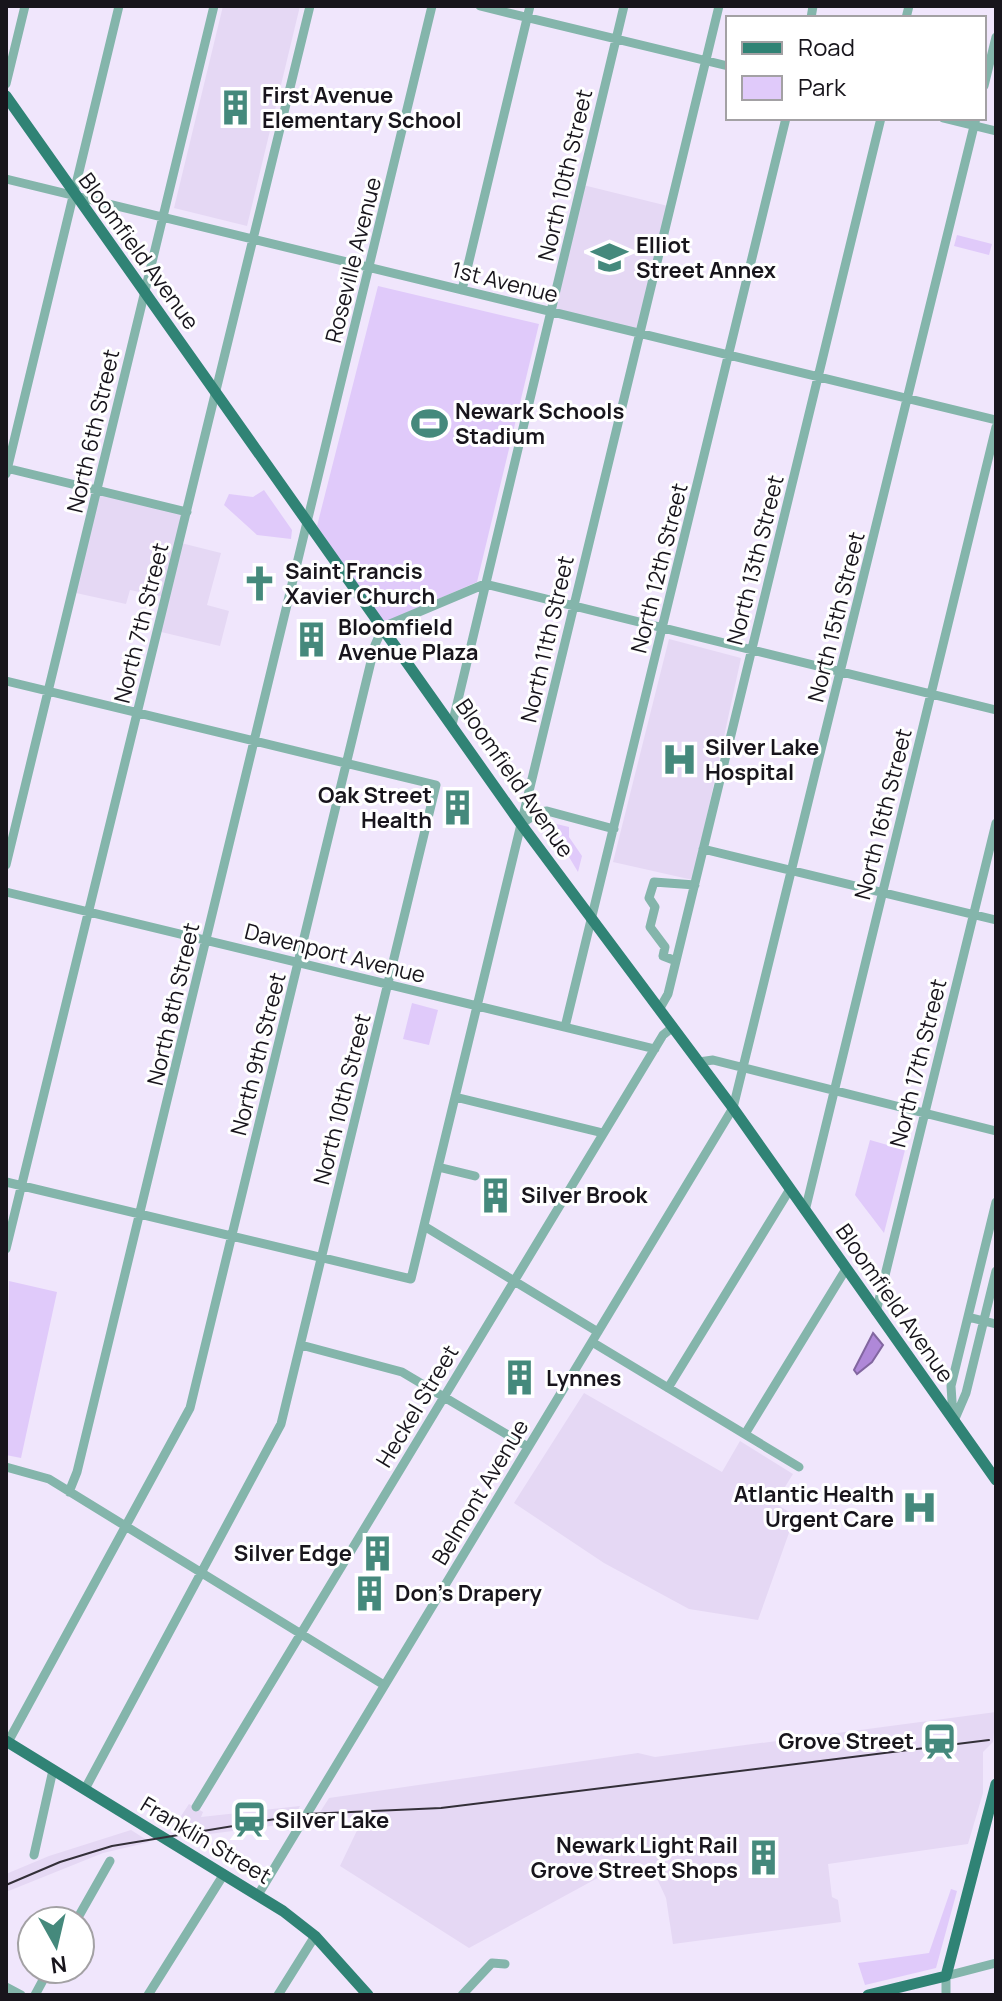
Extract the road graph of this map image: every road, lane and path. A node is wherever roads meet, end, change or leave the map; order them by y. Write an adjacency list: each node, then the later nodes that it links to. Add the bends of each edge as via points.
1 (25, 6): 16 (street)
2 (119, 6): 23 (street)
3 (214, 6): 24 (street, North 6th Street)
4 (310, 6): 25 (street, North 7th Street)
5 (432, 6): 26 (street, Roseville Avenue)
6 (480, 6): 10 (street)
7 (530, 6): 10 (street)
8 (624, 6): 12 (street, North 10th Street)
9 (719, 6): 13 (street, North 11th Street)
10 (527, 18): 12 (street); 27 (street)
11 (996, 38): 15 (street)
12 (616, 39): 13 (street); 29 (street, North 10th Street)
13 (706, 61): 14 (street); 30 (street, North 11th Street)
14 (726, 66)
15 (986, 78)
16 (6, 84)
17 (6, 96): 23 (main road, Bloomfield Avenue)
18 (786, 120): 31 (street, North 12th Street)
19 (881, 120): 32 (street, North 13th Street)
20 (975, 122): 21 (street); 34 (street, North 15th Street)
21 (996, 131)
22 (6, 179): 23 (street, 1st Avenue)
23 (74, 195): 24 (street, 1st Avenue); 28 (main road, Bloomfield Avenue); 37 (street)
24 (163, 217): 25 (street, 1st Avenue); 28 (street, North 6th Street)
25 (253, 239): 26 (street, 1st Avenue); 33 (street, North 7th Street)
26 (370, 268): 27 (street, 1st Avenue); 40 (street, Roseville Avenue)
27 (462, 290): 29 (street, 1st Avenue)
28 (144, 294): 33 (main road, Bloomfield Avenue); 38 (street, North 6th Street)
29 (551, 312): 30 (street, 1st Avenue); 41 (street, North 10th Street)
30 (639, 333): 31 (street, 1st Avenue); 42 (street, North 11th Street)
31 (729, 355): 32 (street, 1st Avenue); 44 (street, North 12th Street)
32 (818, 377): 34 (street, 1st Avenue); 45 (street, North 13th Street)
33 (216, 393): 39 (street, North 7th Street); 40 (main road, Bloomfield Avenue)
34 (907, 398): 35 (street, 1st Avenue); 46 (street, North 15th Street)
35 (996, 420)
36 (996, 427): 49 (street, North 16th Street)
37 (6, 470): 38 (street)
38 (98, 491): 39 (street); 48 (street, North 6th Street)
39 (187, 512): 51 (street, North 7th Street)
40 (308, 522): 43 (main road, Bloomfield Avenue); 53 (street, North 8th Street)
41 (485, 584): 42 (street); 43 (street); 52 (street, North 10th Street)
42 (574, 606): 44 (street); 56 (street, North 11th Street)
43 (383, 627): 52 (main road, Bloomfield Avenue); 54 (street, North 9th Street)
44 (663, 628): 45 (street); 57 (street, North 12th Street)
45 (752, 650): 46 (street); 58 (street, North 13th Street)
46 (841, 672): 49 (street); 60 (street, North 15th Street)
47 (6, 681): 48 (street)
48 (49, 691): 51 (street); 59 (street, North 6th Street)
49 (931, 694): 50 (street); 63 (street, North 16th Street)
50 (996, 710)
51 (137, 713): 53 (street); 64 (street, North 7th Street)
52 (452, 725): 56 (main road, Bloomfield Avenue)
53 (255, 741): 54 (street); 68 (street, North 8th Street)
54 (346, 763): 70 (street, North 9th Street); 71 (street, North 10th Street, via 436,785)
55 (996, 823): 65 (street, North 17th Street)
56 (521, 824): 57 (street, via 547,811); 66 (main road, Bloomfield Avenue); 72 (street, North 11th Street)
57 (614, 829): 66 (street, North 12th Street)
58 (703, 849): 60 (street); 61 (street, North 13th Street)
59 (6, 865)
60 (793, 871): 63 (street); 78 (street, North 15th Street)
61 (695, 885): 69 (street, North 13th Street); 69 (street, via 654,882 649,898 655,907 650,927 665,947 663,956)
62 (6, 892): 64 (street, Davenport Avenue)
63 (882, 892): 65 (street); 79 (street, North 16th Street)
64 (88, 912): 68 (street, Davenport Avenue); 88 (street, North 7th Street)
65 (974, 914): 67 (street); 82 (street, North 17th Street)
66 (592, 920): 73 (main road, Bloomfield Avenue); 74 (street, North 12th Street)
67 (996, 920)
68 (206, 940): 70 (street, Davenport Avenue); 92 (street, North 8th Street)
69 (676, 961): 73 (street, North 13th Street)
70 (298, 962): 71 (street, Davenport Avenue); 95 (street, North 9th Street)
71 (388, 984): 72 (street, Davenport Avenue); 97 (street, North 10th Street)
72 (477, 1006): 74 (street, Davenport Avenue); 80 (street, North 11th Street)
73 (660, 1008): 75 (main road, Bloomfield Avenue)
74 (565, 1027): 76 (street, Davenport Avenue)
75 (673, 1027): 76 (street, Heckel Street); 77 (main road, Bloomfield Avenue)
76 (655, 1049): 84 (street, Heckel Street)
77 (699, 1062): 78 (street); 81 (main road, Bloomfield Avenue)
78 (746, 1068): 79 (street); 81 (street, North 15th Street)
79 (834, 1091): 82 (street); 91 (street, North 16th Street)
80 (455, 1097): 84 (street); 85 (street, North 11th Street)
81 (733, 1108): 89 (main road, Bloomfield Avenue); 105 (street, Belmont Avenue)
82 (924, 1114): 83 (street); 101 (street, North 17th Street)
83 (996, 1131)
84 (603, 1133): 100 (street, Heckel Street)
85 (438, 1167): 86 (street); 93 (street, North 11th Street)
86 (475, 1176)
87 (6, 1182): 88 (street)
88 (21, 1185): 92 (street); 96 (street, North 7th Street)
89 (790, 1189): 91 (main road, Bloomfield Avenue); 108 (street)
90 (996, 1202): 94 (street)
91 (805, 1211): 98 (main road, Bloomfield Avenue)
92 (141, 1214): 95 (street); 116 (street, North 8th Street)
93 (424, 1226): 97 (street, North 11th Street, via 411,1279); 100 (street)
94 (993, 1229): 102 (street)
95 (232, 1236): 97 (street); 117 (street, North 9th Street, via 190,1408)
96 (6, 1249)
97 (321, 1258): 107 (street, North 10th Street)
98 (846, 1269): 101 (main road, Bloomfield Avenue); 111 (street)
99 (996, 1271): 103 (street)
100 (514, 1281): 105 (street); 109 (street, Heckel Street)
101 (876, 1312): 110 (main road, Bloomfield Avenue)
102 (968, 1317): 103 (street); 110 (street, via 951,1386)
103 (984, 1321): 104 (street); 110 (street, via 966,1393)
104 (996, 1324)
105 (598, 1332): 106 (street, Belmont Avenue)
106 (592, 1342): 108 (street); 112 (street, Belmont Avenue)
107 (301, 1345): 109 (street, via 398,1370); 118 (street, North 10th Street, via 282,1421)
108 (668, 1388): 111 (street)
109 (444, 1397): 112 (street); 119 (street, Heckel Street)
110 (953, 1421): 115 (main road, Bloomfield Avenue)
111 (745, 1434): 114 (street)
112 (528, 1447): 120 (street, Belmont Avenue)
113 (6, 1467): 116 (street, via 43,1476)
114 (799, 1467)
115 (996, 1480)
116 (69, 1492): 117 (street)
117 (127, 1527): 118 (street); 121 (street, North 9th Street)
118 (203, 1574): 119 (street); 124 (street, North 10th Street)
119 (301, 1634): 120 (street); 125 (street, Heckel Street)
120 (384, 1685): 129 (street, Belmont Avenue)
121 (7, 1742): 122 (main road, Franklin Street)
122 (53, 1770): 124 (main road, Franklin Street); 126 (street)
123 (996, 1784): 134 (main road)
124 (85, 1789): 128 (main road, Franklin Street)
125 (196, 1807)
126 (34, 1855)
127 (110, 1861): 130 (street)
128 (224, 1874): 129 (main road, Franklin Street); 137 (street)
129 (258, 1895): 131 (main road, Franklin Street)
130 (85, 1905)
131 (315, 1936): 138 (street); 139 (main road, Franklin Street)
132 (996, 1963): 134 (street)
133 (505, 1964): 140 (street, via 492,1963)
134 (946, 1976): 141 (main road); 142 (street)
135 (6, 1987): 136 (street)
136 (21, 1995)
137 (148, 1995)
138 (278, 1995)
139 (368, 1995)
140 (462, 1995)
141 (868, 1995)
142 (946, 1995)

